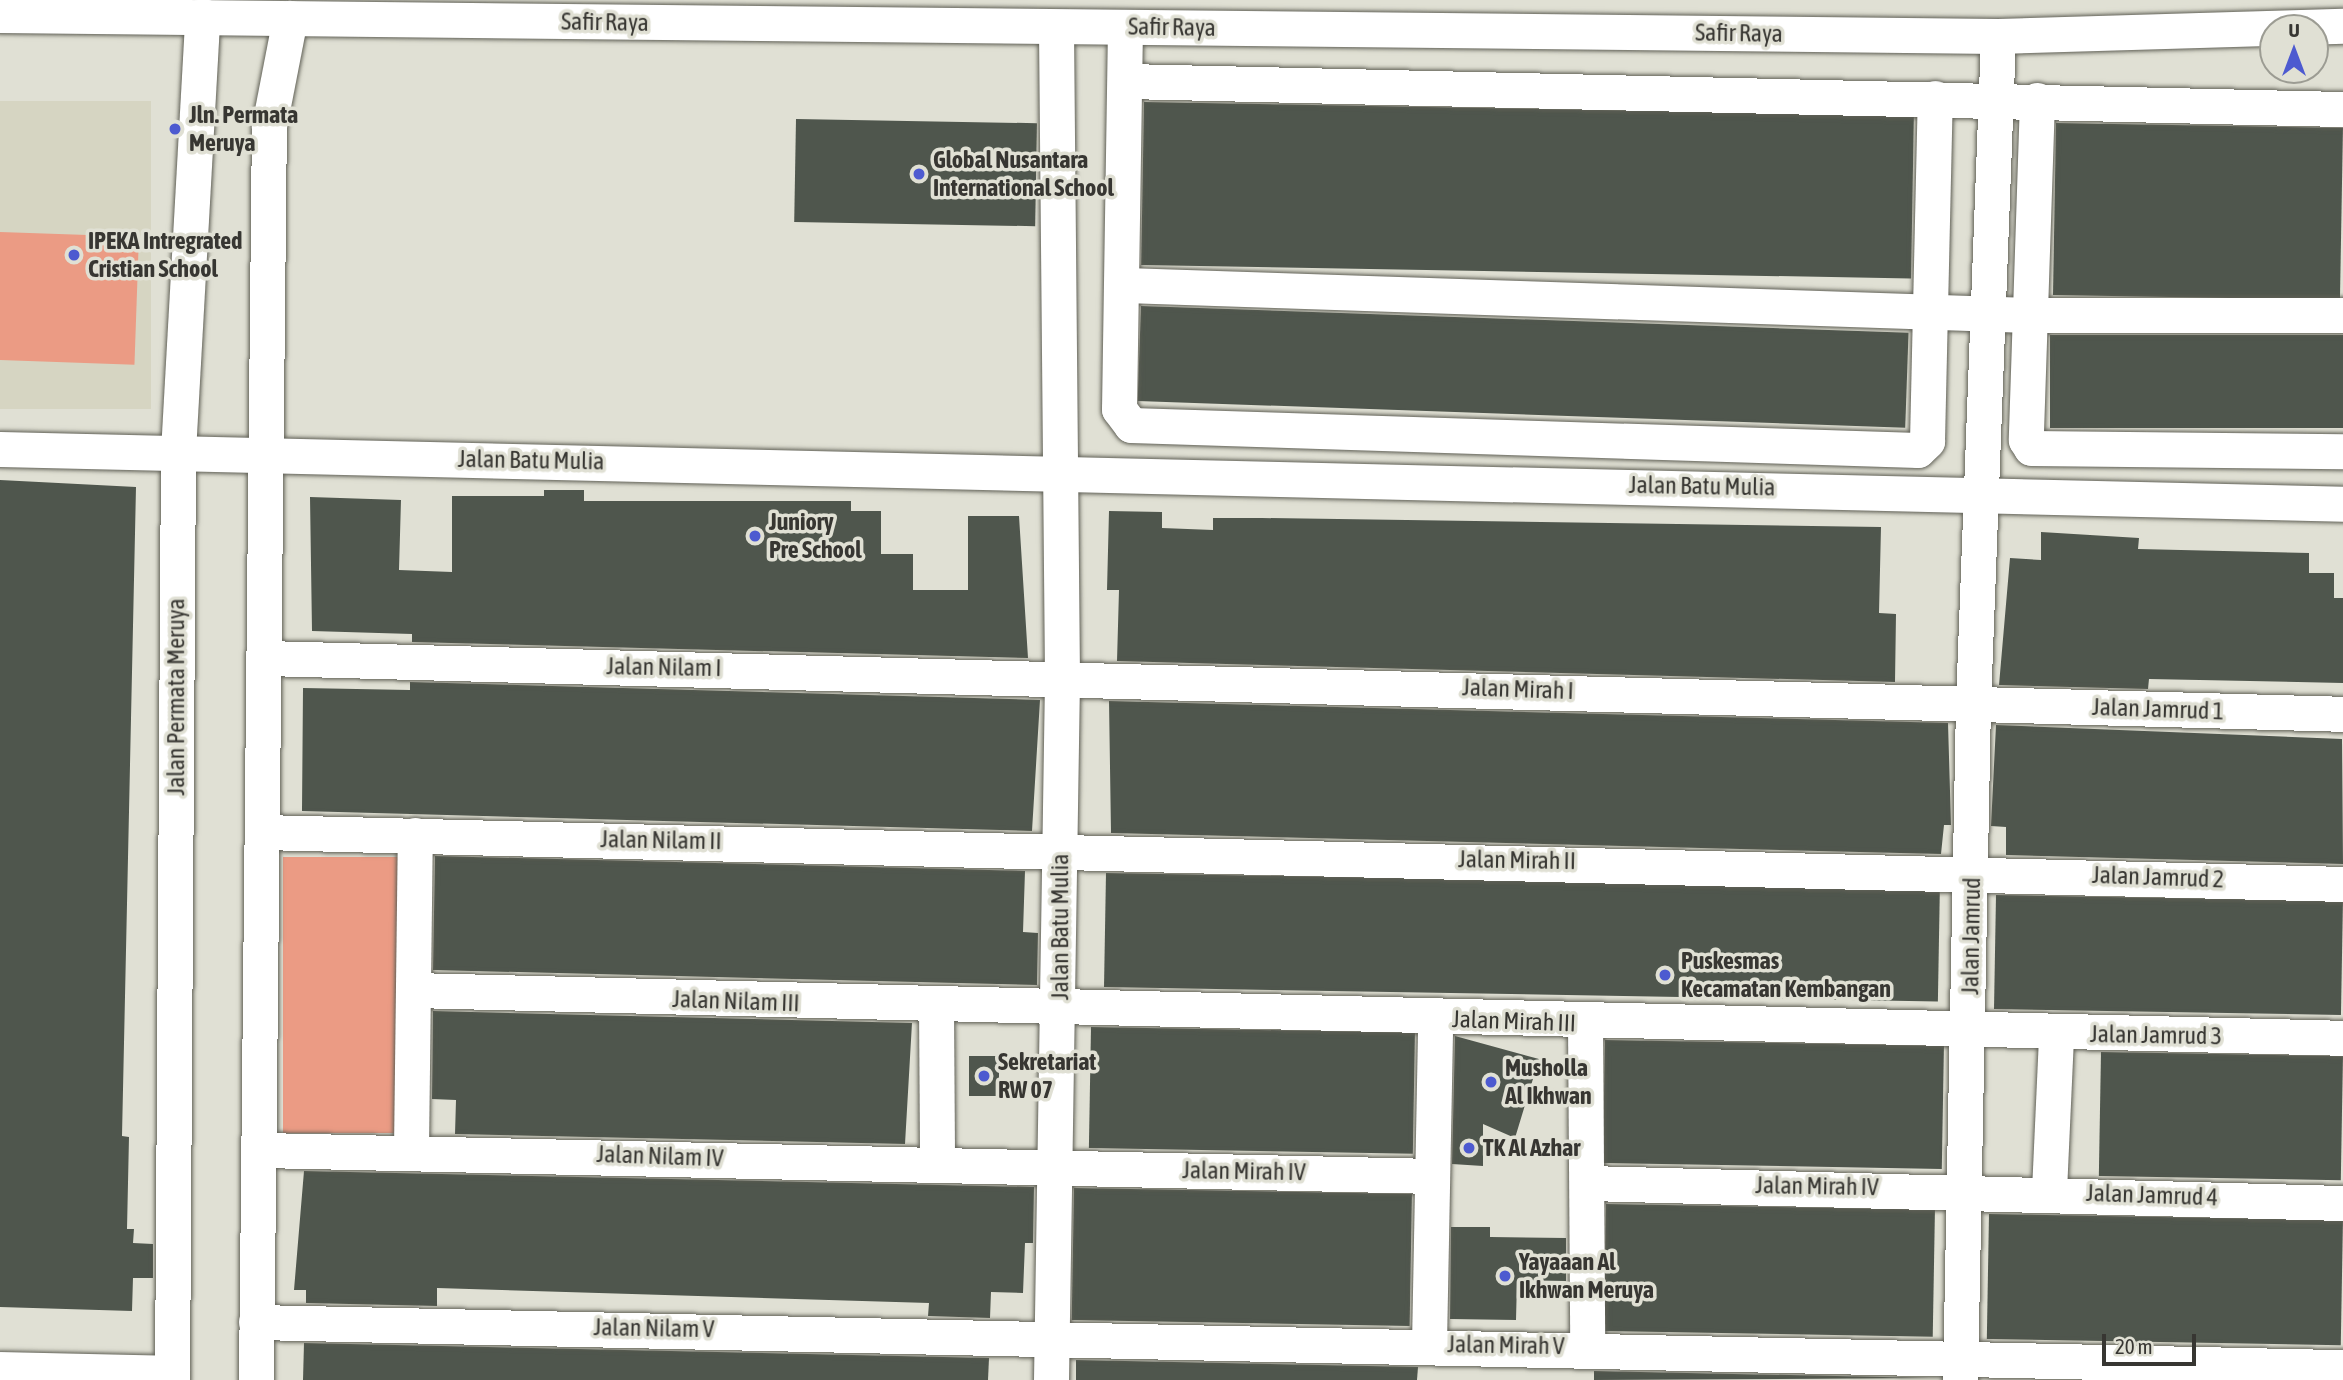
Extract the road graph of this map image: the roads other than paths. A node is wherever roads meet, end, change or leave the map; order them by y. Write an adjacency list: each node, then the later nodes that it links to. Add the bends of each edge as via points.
1 (0, 15): 2 (street, Safir Raya)
2 (202, 16): 3 (street, Safir Raya); 20 (street, Jalan Permata Meruya)
3 (290, 18): 5 (street, Safir Raya); 21 (street, via 269,126)
4 (2343, 26): 7 (street, Safir Raya)
5 (1056, 27): 6 (street, Safir Raya); 22 (street, Jalan Batu Mulia)
6 (1125, 27): 7 (street, Safir Raya); 8 (street)
7 (1998, 36): 10 (street, Jalan Jamrud)
8 (1126, 81): 9 (street); 13 (street)
9 (1936, 98): 10 (street); 14 (street)
10 (1996, 99): 11 (street); 15 (street, Jalan Jamrud)
11 (2037, 100): 12 (street); 16 (street)
12 (2343, 109)
13 (1125, 285): 14 (street); 14 (street, via 1119,409 1131,425 1906,454 1927,442)
14 (1930, 310): 15 (street)
15 (1989, 313): 16 (street); 23 (street, Jalan Jamrud)
16 (2030, 315): 17 (street); 19 (street, via 2026,440 2031,448)
17 (2343, 315)
18 (0, 449): 20 (street, Jalan Batu Mulia)
19 (2343, 450)
20 (178, 452): 21 (street, Jalan Batu Mulia); 58 (street, Jalan Permata Meruya)
21 (268, 454): 22 (street, Jalan Batu Mulia); 25 (street)
22 (1061, 474): 23 (street, Jalan Batu Mulia); 26 (street, Jalan Batu Mulia)
23 (1980, 491): 24 (street, Jalan Batu Mulia); 27 (street, Jalan Jamrud)
24 (2343, 504)
25 (266, 658): 26 (street, Jalan Nilam I); 29 (street)
26 (1062, 677): 27 (street, Jalan Mirah I); 31 (street, Jalan Batu Mulia)
27 (1973, 704): 28 (street, Jalan Jamrud 1); 32 (street, Jalan Jamrud)
28 (2343, 714)
29 (262, 831): 30 (street, Jalan Nilam II); 43 (street)
30 (415, 835): 31 (street, Jalan Nilam II); 34 (street)
31 (1061, 849): 32 (street, Jalan Mirah II); 36 (street, Jalan Batu Mulia)
32 (1972, 871): 33 (street, Jalan Jamrud 2); 39 (street, Jalan Jamrud)
33 (2343, 884)
34 (413, 990): 35 (street, Jalan Nilam III); 42 (street)
35 (936, 1007): 36 (street, Jalan Nilam III); 44 (street)
36 (1060, 1009): 37 (street, Jalan Mirah III); 45 (street, Jalan Batu Mulia)
37 (1435, 1018): 38 (street, Jalan Mirah III); 46 (street)
38 (1585, 1023): 39 (street, Jalan Mirah III); 47 (street)
39 (1968, 1033): 40 (street, Jalan Jamrud 3); 48 (street, Jalan Jamrud)
40 (2056, 1034): 41 (street, Jalan Jamrud 3); 49 (street)
41 (2343, 1038)
42 (411, 1149): 43 (street, Jalan Nilam IV); 44 (street, Jalan Nilam IV)
43 (262, 1150): 51 (street)
44 (937, 1164): 45 (street, Jalan Nilam IV)
45 (1057, 1166): 46 (street, Jalan Mirah IV); 52 (street, Jalan Batu Mulia)
46 (1432, 1176): 53 (street)
47 (1588, 1182): 48 (street, Jalan Mirah IV); 54 (street)
48 (1962, 1188): 49 (street, Jalan Jamrud 4); 55 (street, Jalan Jamrud)
49 (2049, 1191): 50 (street, Jalan Jamrud 4)
50 (2343, 1203)
51 (256, 1322): 52 (street, Jalan Nilam V); 59 (street)
52 (1052, 1334): 53 (street, Jalan Mirah V); 60 (street, Jalan Batu Mulia)
53 (1429, 1344): 54 (street, Jalan Mirah V)
54 (1587, 1346): 55 (street, Jalan Mirah V)
55 (1960, 1367): 56 (street, Jalan Mirah V)
56 (2343, 1367)
57 (0, 1369): 58 (street)
58 (172, 1377)
59 (256, 1380)
60 (1051, 1380)

